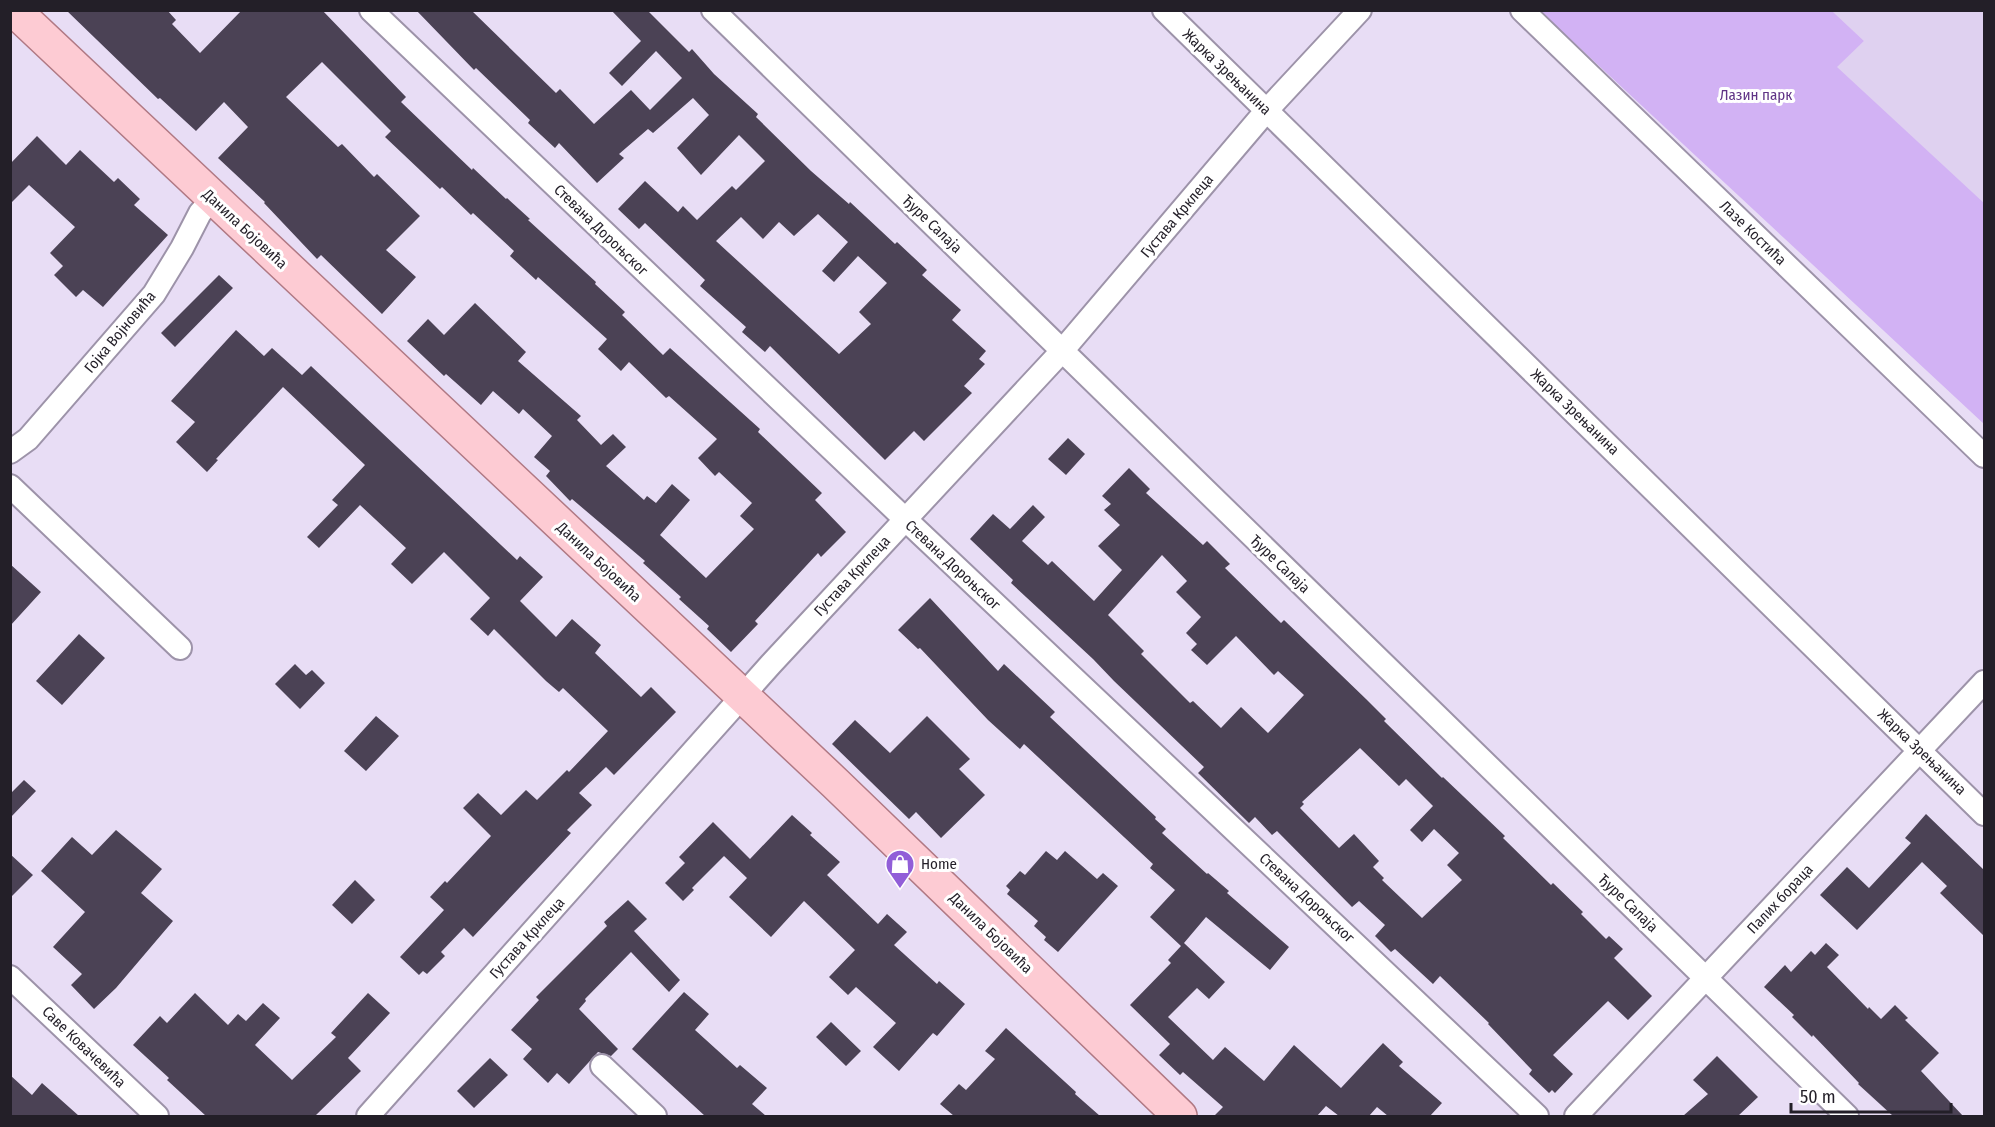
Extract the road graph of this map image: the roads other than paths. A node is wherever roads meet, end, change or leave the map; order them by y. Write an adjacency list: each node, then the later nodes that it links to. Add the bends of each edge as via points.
1 (14, 10): 8 (main road, Данила Бојовића)
2 (372, 10): 13 (street, Стевана Дороњског)
3 (713, 10): 9 (street, Ђуре Салаја)
4 (1164, 10): 7 (street, Жарка Зрењанина)
5 (1360, 10): 7 (street, Густава Крклеца)
6 (1522, 10): 11 (street, Лазе Костића)
7 (1267, 110): 9 (street, Густава Крклеца); 17 (street, Жарка Зрењанина)
8 (213, 198): 10 (street, Гојка Војновића, via 200,213 154,294 28,439); 16 (main road, Данила Бојовића)
9 (1062, 351): 13 (street, Густава Крклеца); 20 (street, Ђуре Салаја)
10 (10, 453)
11 (1984, 456)
12 (10, 486): 14 (street)
13 (905, 519): 16 (street, Густава Крклеца); 26 (street, Стевана Дороњског)
14 (180, 648)
15 (1984, 682): 17 (street, Палих бораца)
16 (741, 697): 23 (street, Густава Крклеца); 25 (main road, Данила Бојовића)
17 (1919, 750): 18 (street, Жарка Зрењанина); 20 (street, Палих бораца)
18 (1984, 814)
19 (10, 977): 22 (street, Саве Ковачевића)
20 (1706, 979): 27 (street, Палих бораца); 28 (street, Ђуре Салаја)
21 (602, 1066): 24 (street)
22 (157, 1116)
23 (368, 1116)
24 (655, 1116)
25 (1180, 1116)
26 (1538, 1116)
27 (1576, 1116)
28 (1847, 1116)

